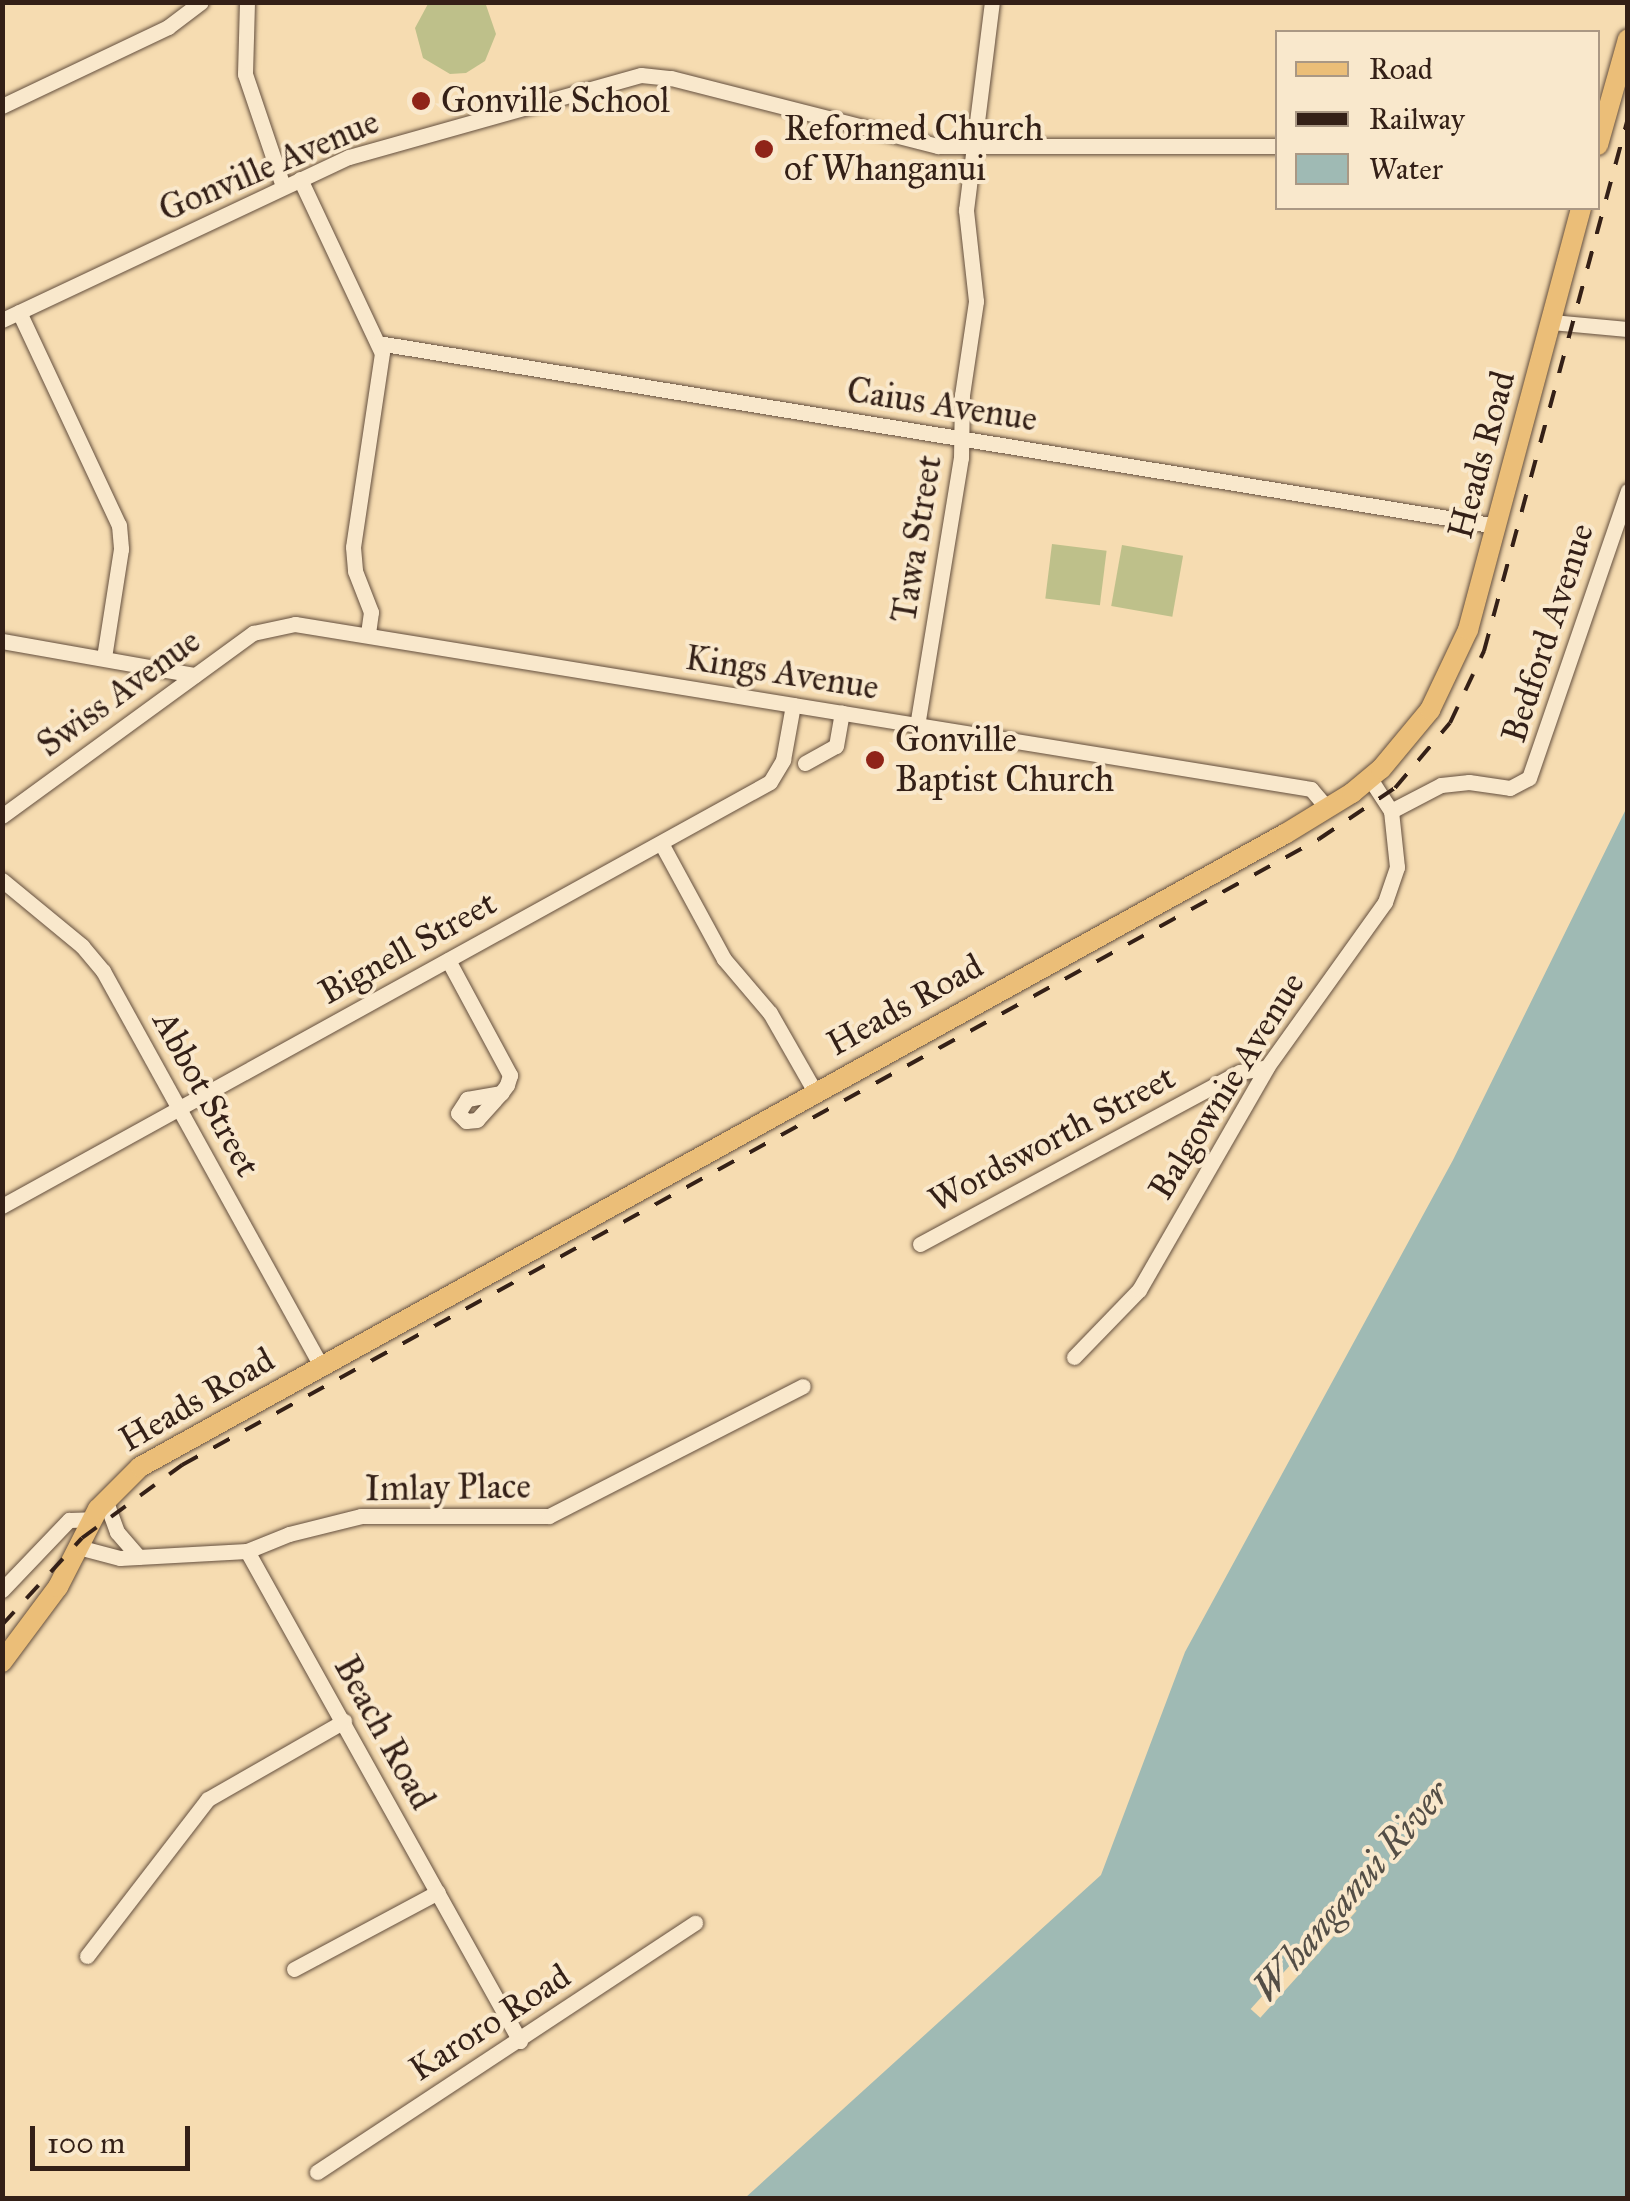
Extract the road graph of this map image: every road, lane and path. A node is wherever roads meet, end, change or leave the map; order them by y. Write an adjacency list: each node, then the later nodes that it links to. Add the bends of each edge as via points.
1 (201, 2): 5 (street, via 168,28)
2 (247, 2): 10 (street, via 246,74)
3 (992, 2): 8 (street, Tawa Street)
4 (1628, 40): 6 (main road)
5 (2, 106)
6 (1600, 138)
7 (1275, 146): 8 (street, Gonville Avenue)
8 (973, 148): 9 (street, Gonville Avenue, via 916,142 641,75 360,154); 17 (street, Tawa Street, via 966,210 976,302)
9 (300, 178): 10 (street, Gonville Avenue); 16 (street)
10 (284, 186): 12 (street, Gonville Avenue)
11 (1580, 210): 14 (main road, Heads Road)
12 (19, 312): 13 (street, Gonville Avenue); 23 (street, via 119,526)
13 (2, 320)
14 (1551, 322): 15 (street); 19 (main road, Heads Road)
15 (1628, 329)
16 (378, 343): 17 (street, Caius Avenue); 21 (street, via 381,368 353,547 371,612)
17 (962, 439): 19 (street, Caius Avenue); 27 (street, Tawa Street)
18 (1628, 491): 31 (street, Bedford Avenue, via 1534,772 1517,786 1441,784)
19 (1496, 526): 29 (main road, Heads Road, via 1468,630 1444,686)
20 (275, 625): 21 (street, Kings Avenue); 24 (street, Swiss Avenue)
21 (368, 634): 25 (street, Kings Avenue)
22 (2, 641): 23 (street)
23 (104, 658): 24 (street)
24 (195, 674): 32 (street, Swiss Avenue)
25 (792, 705): 26 (street, Kings Avenue); 33 (street, Bignell Street, via 784,760 770,782)
26 (842, 713): 27 (street, Kings Avenue); 28 (street, via 836,746)
27 (918, 726): 30 (street, Kings Avenue, via 1311,789)
28 (805, 763)
29 (1370, 779): 30 (main road, Heads Road); 31 (street, Balgownie Avenue)
30 (1328, 809): 37 (main road, Heads Road)
31 (1392, 811): 36 (street, Balgownie Avenue, via 1397,868 1390,891)
32 (2, 816)
33 (661, 842): 35 (street, Bignell Street); 37 (street, via 724,959 770,1013)
34 (2, 880): 39 (street, Abbot Street, via 103,970)
35 (448, 960): 38 (street, via 507,1066); 39 (street, Bignell Street)
36 (1266, 1067): 41 (street, Wordsworth Street, via 1248,1067); 42 (street, Balgownie Avenue, via 1139,1290)
37 (815, 1092): 43 (main road, Heads Road)
38 (501, 1093)
39 (179, 1108): 40 (street, Bignell Street); 43 (street, Abbot Street)
40 (2, 1206)
41 (920, 1244)
42 (1074, 1357)
43 (321, 1366): 45 (main road, Heads Road, via 171,1448)
44 (803, 1386): 49 (street, Imlay Place, via 550,1516 361,1516)
45 (105, 1499): 46 (main road, Heads Road); 50 (street, via 118,1532)
46 (92, 1519): 47 (street, via 74,1516); 48 (main road, Heads Road)
47 (43, 1548): 51 (street); 52 (street)
48 (78, 1548): 50 (street); 51 (main road, Heads Road)
49 (247, 1550): 50 (street); 54 (street, Beach Road)
50 (138, 1557)
51 (68, 1569): 53 (main road, Heads Road)
52 (2, 1590)
53 (2, 1662)
54 (344, 1721): 55 (street, Beach Road); 57 (street, via 208,1798)
55 (438, 1892): 58 (street); 59 (street, Beach Road)
56 (695, 1923): 59 (street, Karoro Road)
57 (86, 1956)
58 (294, 1969)
59 (520, 2040): 60 (street, Karoro Road)
60 (318, 2172)

